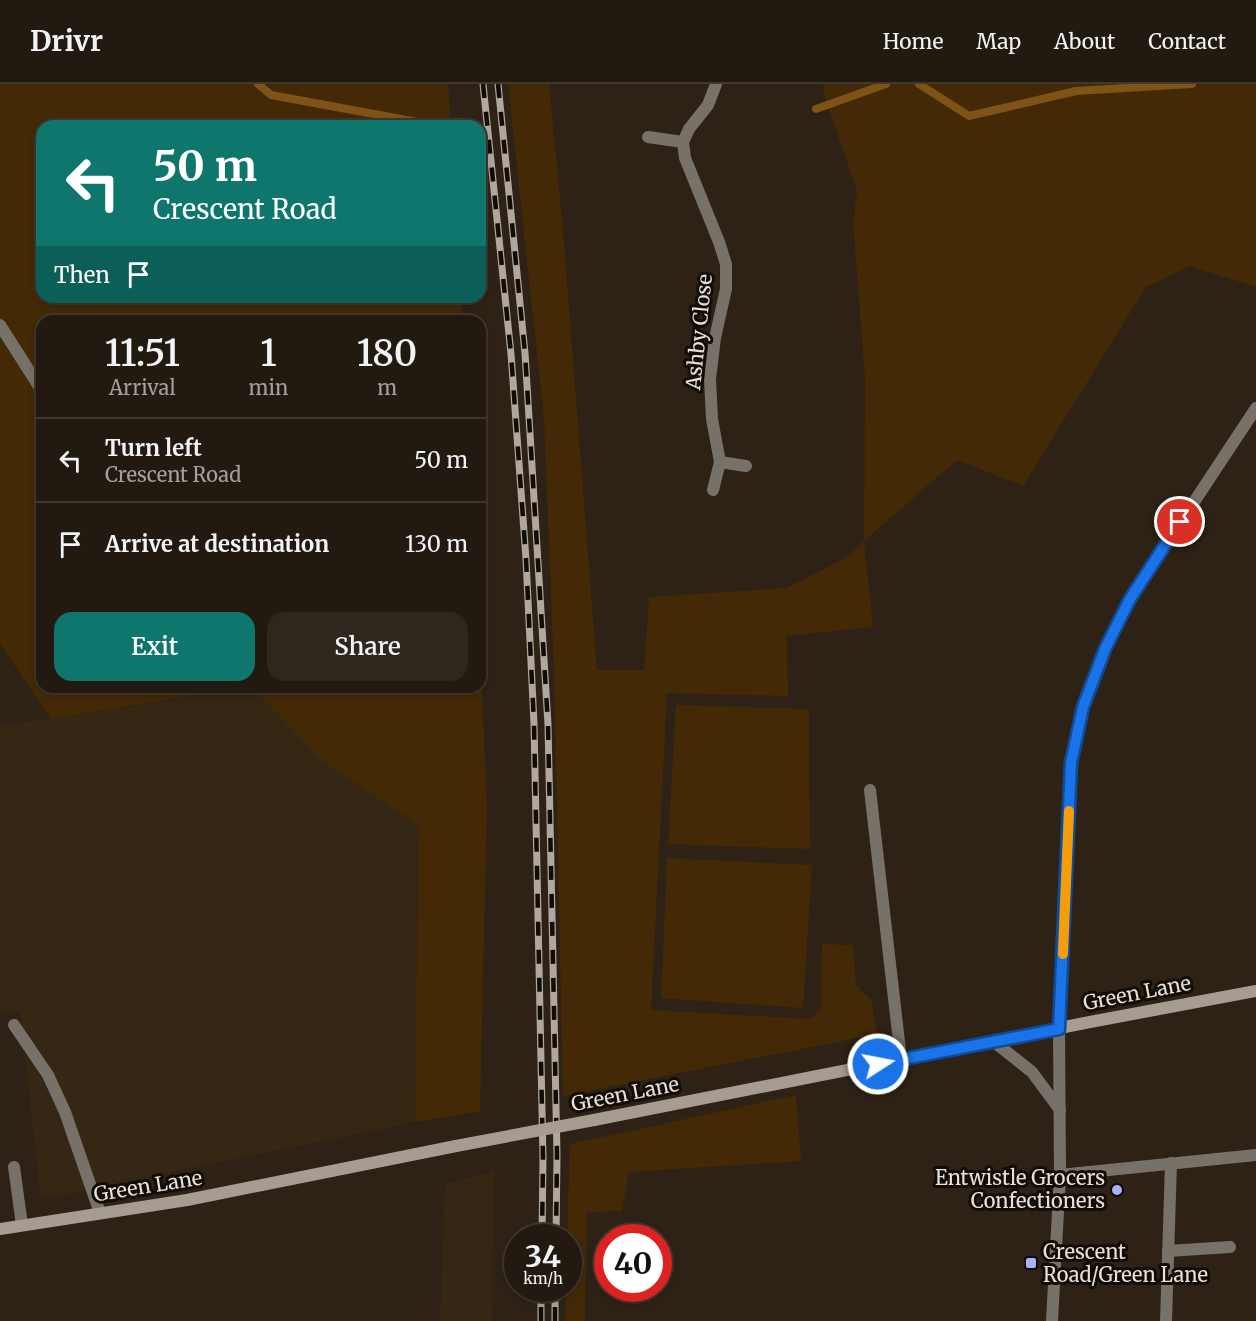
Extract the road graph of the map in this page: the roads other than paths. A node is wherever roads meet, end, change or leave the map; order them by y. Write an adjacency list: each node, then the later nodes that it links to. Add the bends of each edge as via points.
1 (716, 84): 3 (street, via 708,105)
2 (648, 137): 3 (street)
3 (683, 142): 7 (street, Ashby Close, via 685,158 726,264 726,289 710,379)
4 (0, 325): 5 (street)
5 (36, 382)
6 (1256, 408): 13 (street, via 1130,599 1083,707 1071,763)
7 (720, 462): 8 (street); 9 (street, Ashby Close)
8 (746, 466)
9 (713, 490)
10 (870, 790): 15 (street)
11 (1256, 991): 13 (street, Green Lane)
12 (14, 1025): 21 (street, via 48,1076 65,1112)
13 (1059, 1029): 14 (street, Green Lane); 16 (street)
14 (993, 1041): 15 (street, Green Lane); 16 (street, via 1032,1072)
15 (902, 1059): 21 (street, Green Lane, bridge, via 187,1200)
16 (1060, 1110): 20 (street)
17 (1256, 1155): 18 (street)
18 (1171, 1163): 20 (street); 25 (street)
19 (14, 1167): 22 (street)
20 (1060, 1175): 26 (street)
21 (100, 1213): 22 (street, Green Lane)
22 (22, 1226): 23 (street, Green Lane)
23 (0, 1229)
24 (1230, 1247): 25 (street)
25 (1168, 1251): 27 (street)
26 (1052, 1321)
27 (1166, 1321)

